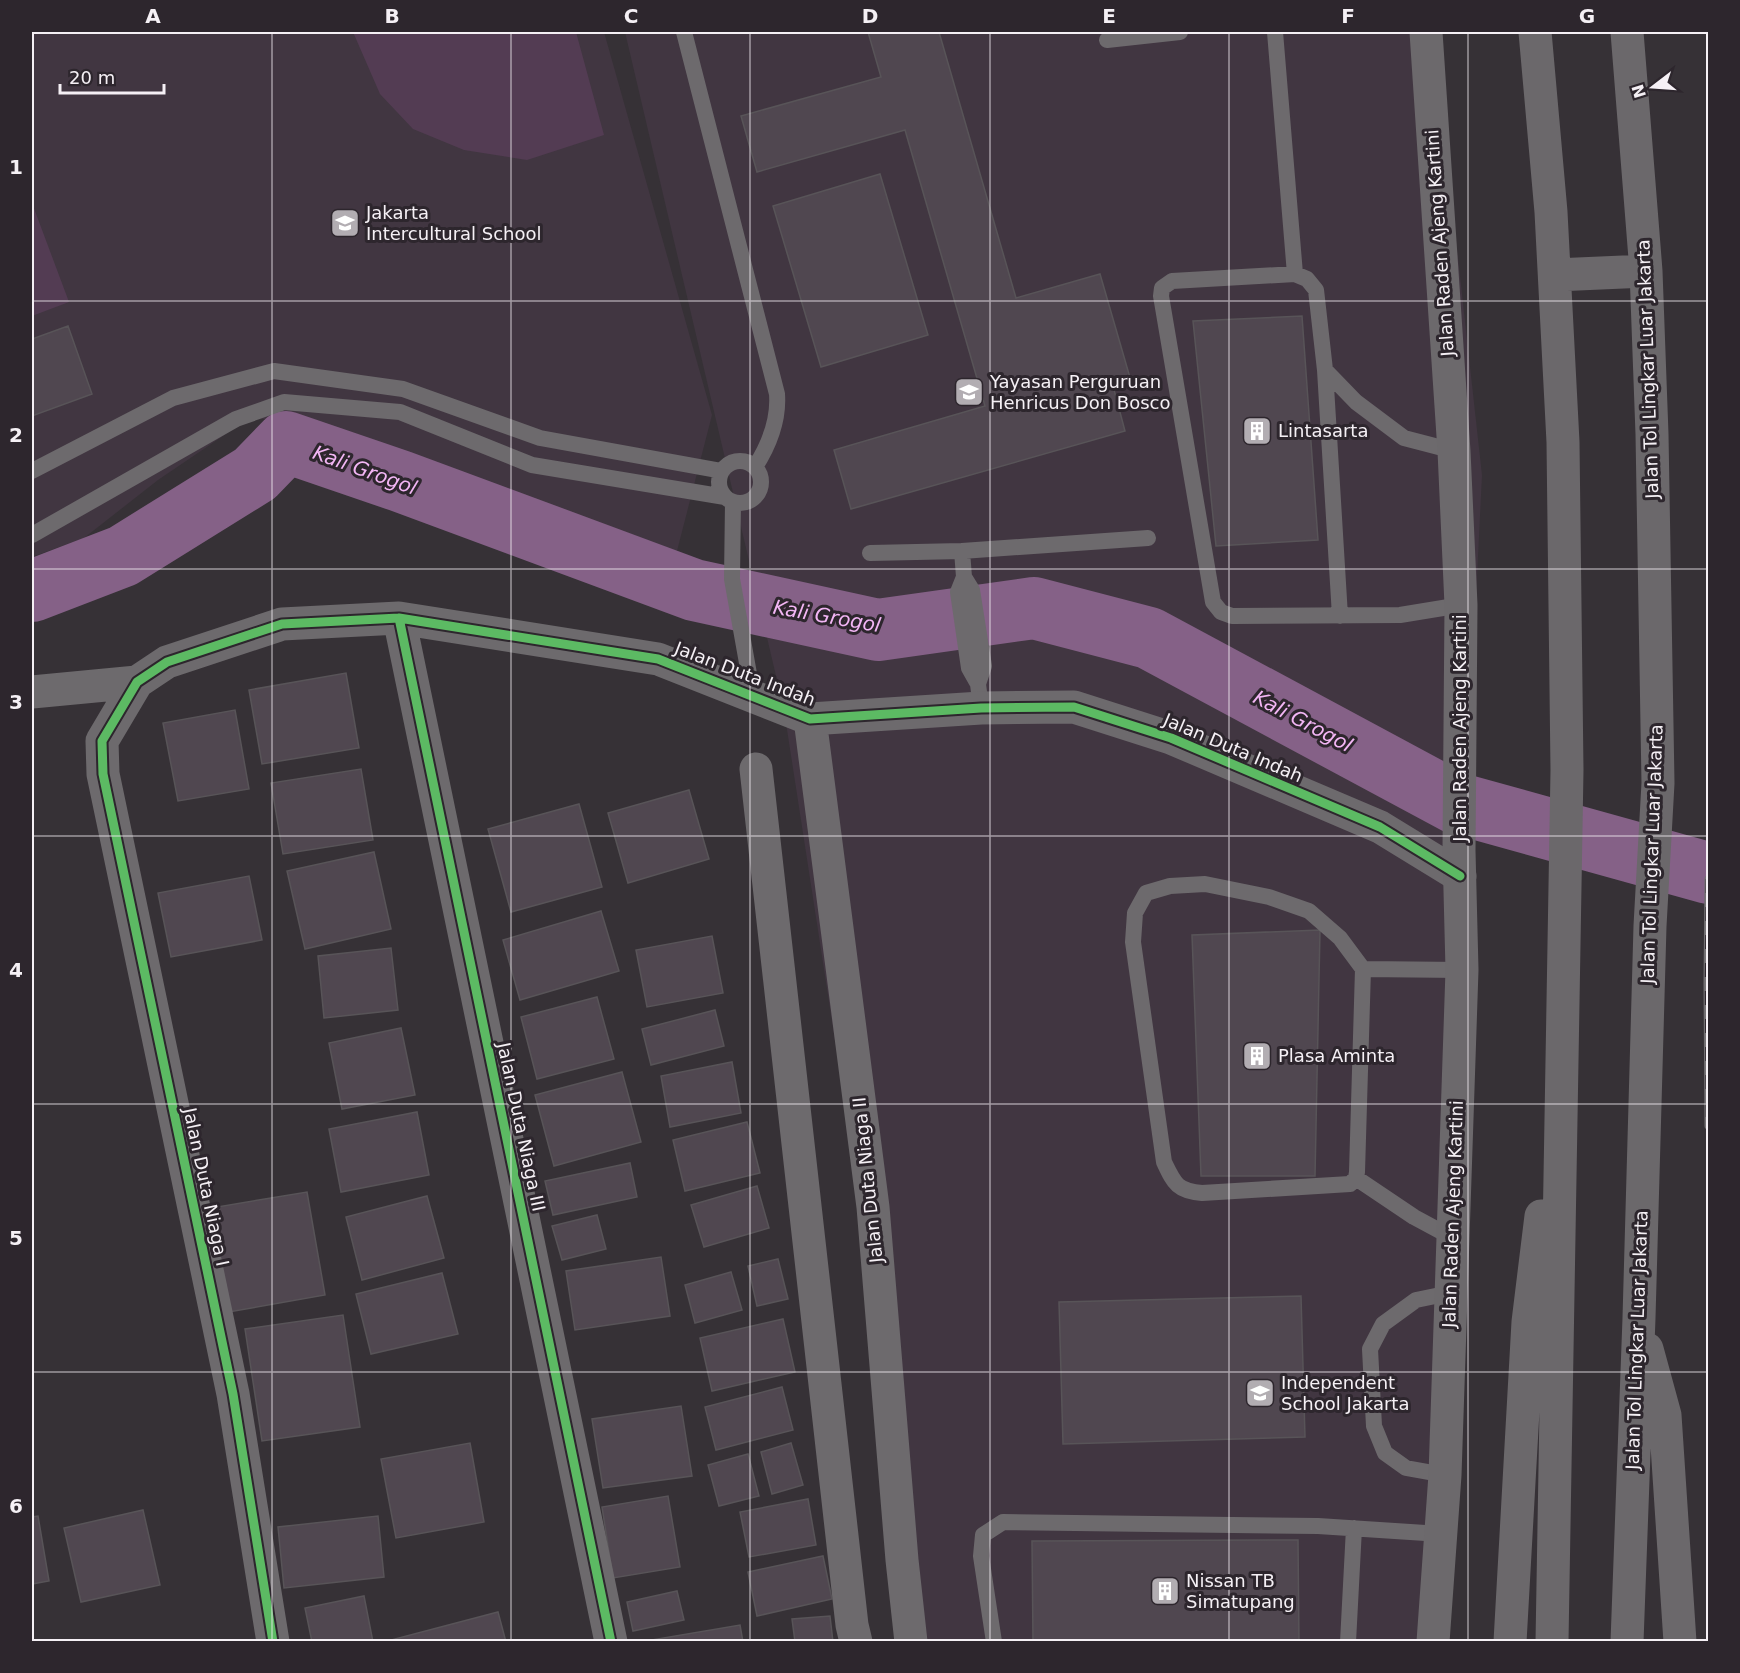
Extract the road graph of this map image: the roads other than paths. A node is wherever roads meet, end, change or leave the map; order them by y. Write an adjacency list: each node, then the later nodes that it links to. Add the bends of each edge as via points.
1 (684, 32): 13 (lane, via 777,394 776,421)
2 (1180, 32): 7 (lane)
3 (1275, 32): 9 (lane)
4 (1426, 32): 12 (highway, Jalan Raden Ajeng Kartini)
5 (1535, 32): 10 (highway)
6 (1627, 32): 8 (highway, Jalan Tol Lingkar Luar Jakarta)
7 (1107, 40)
8 (1646, 271): 10 (highway); 38 (highway, Jalan Tol Lingkar Luar Jakarta, via 1658,783)
9 (1296, 274): 11 (lane, via 1316,290); 22 (lane, via 1172,281 1162,288 1161,296 1213,602 1221,612 1232,616)
10 (1555, 275): 34 (highway, via 1563,442 1566,770)
11 (1325, 370): 12 (lane, via 1356,402 1404,438); 22 (lane)
12 (1454, 451): 21 (highway, Jalan Raden Ajeng Kartini)
13 (755, 467): 15 (lane, via 738,460); 16 (lane, via 761,484 757,493 742,503)
14 (32, 471): 15 (lane, via 173,398 274,371 403,389 540,438)
15 (722, 471): 16 (lane, via 720,489)
16 (729, 499): 17 (lane, via 532,465 400,412 284,402 236,419); 25 (lane, via 732,579)
17 (32, 535)
18 (1148, 538): 19 (lane)
19 (962, 551): 20 (lane); 27 (lane)
20 (870, 553)
21 (1461, 604): 22 (lane, via 1400,615); 31 (highway, Jalan Raden Ajeng Kartini)
22 (1340, 616)
23 (399, 618): 24 (street, Jalan Duta Indah, via 282,624 167,662); 25 (street, Jalan Duta Indah, via 658,659); 43 (street, Jalan Duta Niaga III)
24 (137, 682): 26 (street); 29 (street, Jalan Duta Indah)
25 (748, 685): 28 (street, Jalan Duta Indah)
26 (32, 692)
27 (979, 696): 28 (street, Jalan Duta Indah); 31 (street, Jalan Duta Indah, via 1074,707 1171,738)
28 (810, 719): 45 (street, Jalan Duta Niaga II, via 873,1207)
29 (102, 741): 42 (street, Jalan Duta Niaga I, via 102,774 233,1394)
30 (756, 769): 44 (street)
31 (1460, 864): 33 (highway, Jalan Raden Ajeng Kartini)
32 (1363, 969): 33 (lane); 35 (lane); 35 (lane, via 1340,938 1309,911 1269,897 1205,884 1170,886 1146,892 1135,914 1133,942 1140,999 1164,1162 1174,1182 1186,1192 1202,1193 1346,1185)
33 (1462, 970): 36 (highway, Jalan Raden Ajeng Kartini)
34 (1561, 1059): 49 (highway, via 1528,1322); 50 (highway)
35 (1356, 1178): 36 (lane)
36 (1453, 1238): 37 (highway, Jalan Raden Ajeng Kartini)
37 (1450, 1293): 39 (highway, Jalan Raden Ajeng Kartini); 39 (lane, via 1416,1300 1383,1324 1370,1349 1374,1426 1385,1453 1406,1468)
38 (1639, 1318): 51 (highway, Jalan Tol Lingkar Luar Jakarta); 52 (highway, via 1665,1415)
39 (1444, 1475): 41 (highway, Jalan Raden Ajeng Kartini)
40 (1354, 1528): 41 (lane); 46 (lane, via 1003,1522 983,1535 981,1556); 47 (lane)
41 (1441, 1534): 48 (highway, Jalan Raden Ajeng Kartini)
42 (273, 1641)
43 (611, 1641)
44 (856, 1641)
45 (911, 1641)
46 (994, 1641)
47 (1348, 1641)
48 (1433, 1641)
49 (1510, 1641)
50 (1552, 1641)
51 (1627, 1641)
52 (1680, 1641)

